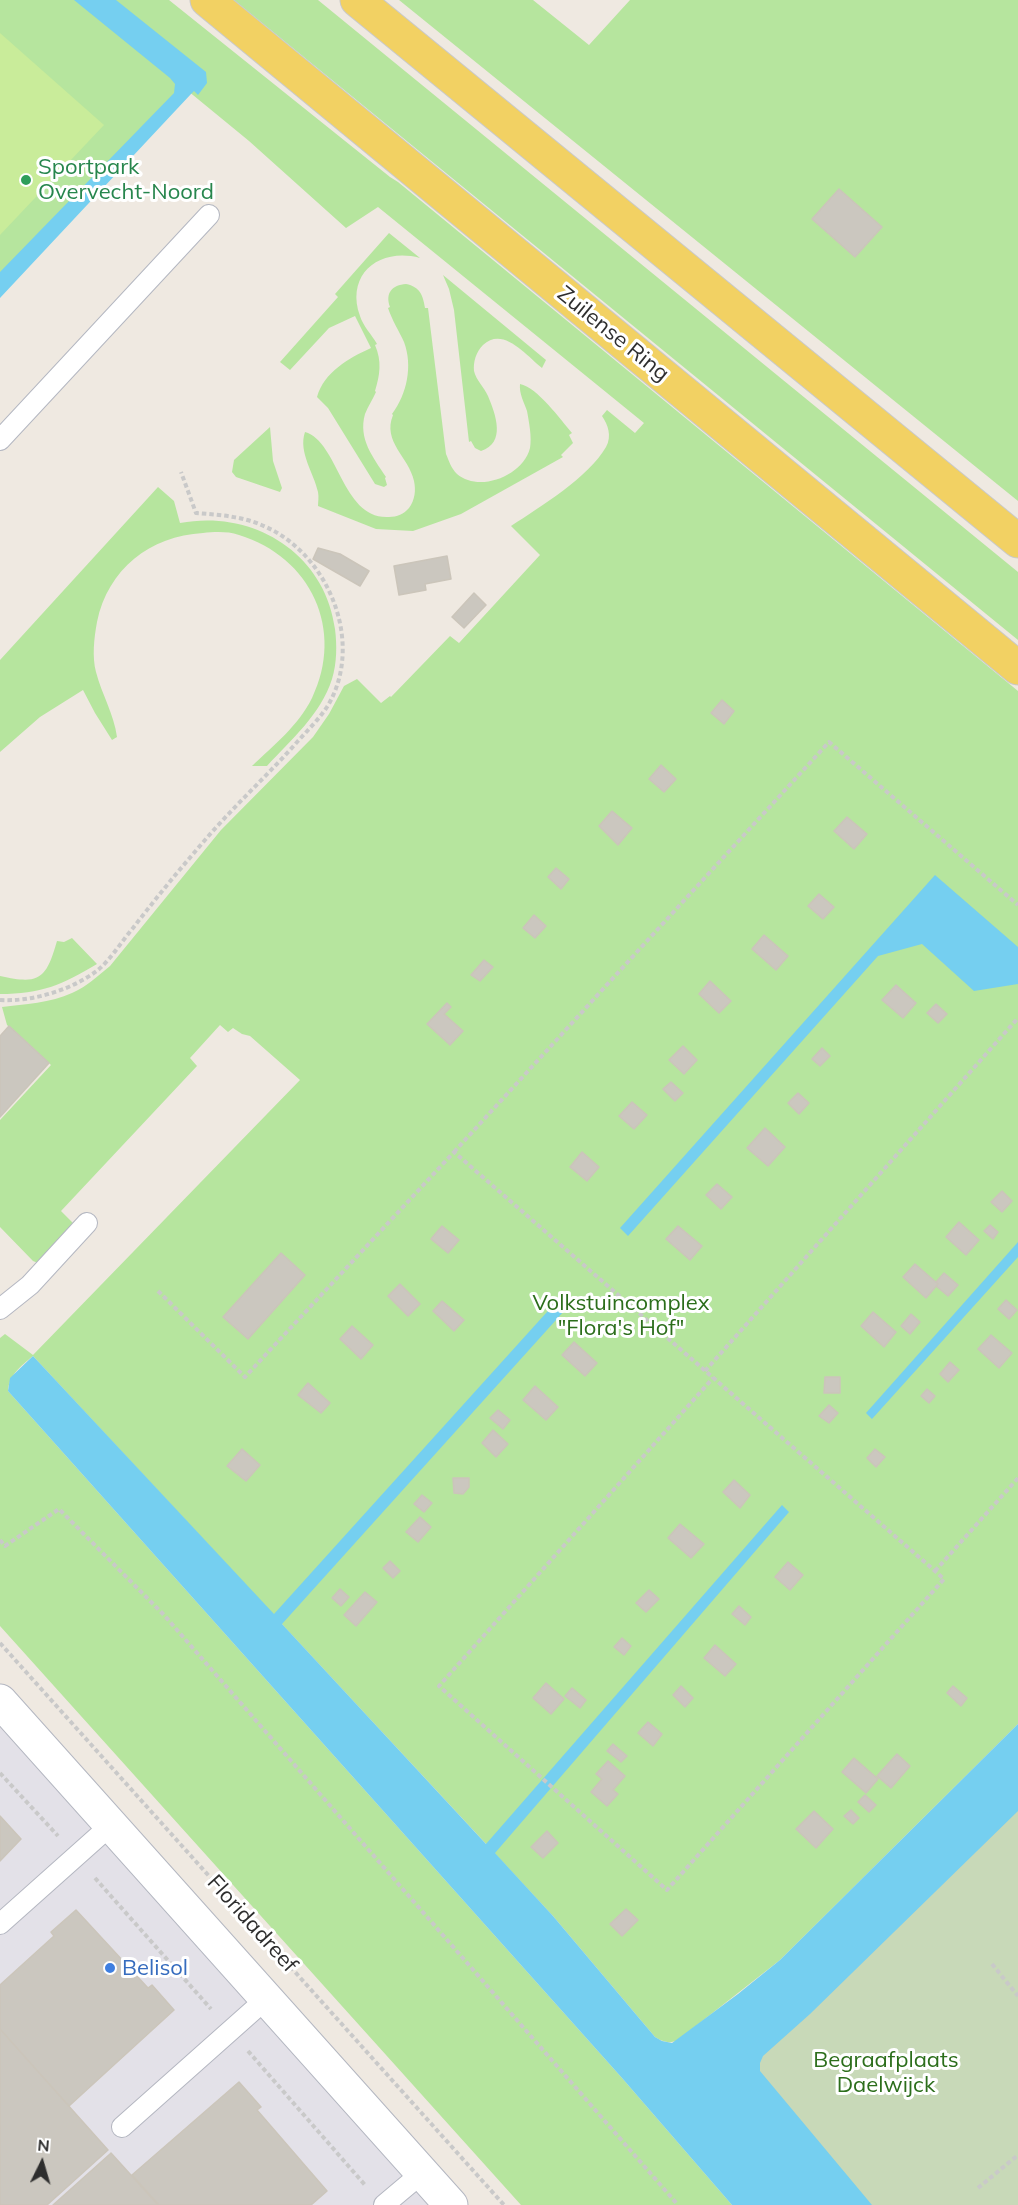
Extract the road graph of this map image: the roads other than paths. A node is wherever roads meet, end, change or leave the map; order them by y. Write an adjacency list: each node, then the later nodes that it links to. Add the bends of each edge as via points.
1 (207, 0): 6 (main road, Zuilense Ring)
2 (357, 0): 5 (main road)
3 (209, 215): 4 (lane)
4 (0, 440)
5 (1018, 541)
6 (1018, 668)
7 (87, 1223): 8 (lane, via 30,1285)
8 (0, 1309)
9 (0, 1701): 10 (street, Floridadreef)
10 (111, 1825): 11 (lane); 12 (street, Floridadreef)
11 (0, 1924)
12 (266, 1999): 13 (lane); 14 (street, Floridadreef)
13 (122, 2127)
14 (422, 2173): 15 (lane); 16 (street, Floridadreef)
15 (384, 2205)
16 (451, 2205)

